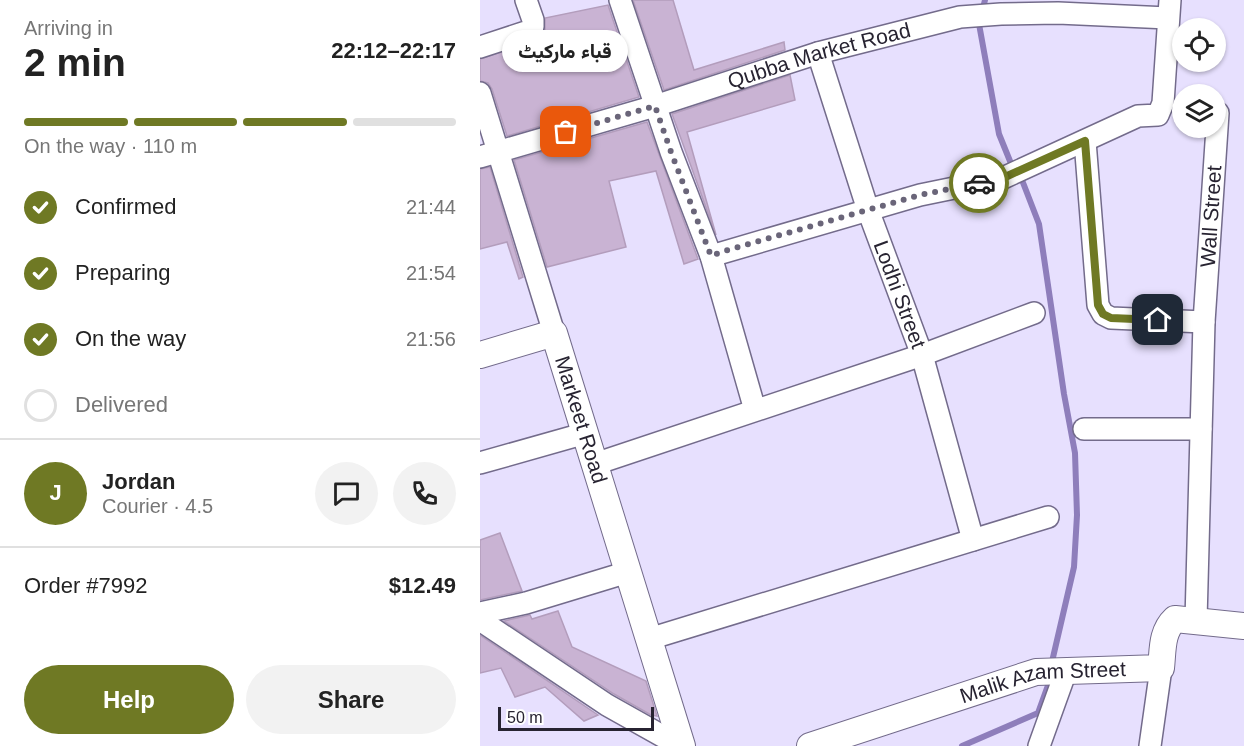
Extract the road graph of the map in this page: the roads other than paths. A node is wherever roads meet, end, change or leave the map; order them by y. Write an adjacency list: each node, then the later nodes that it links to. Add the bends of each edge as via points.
1 (526, 0): 5 (street, via 533,27)
2 (621, 0): 8 (street)
3 (1059, 7): 4 (street, Qubba Market Road); 6 (street, Qubba Market Road, via 960,17)
4 (1169, 9): 10 (street, via 1163,103 1158,115 1138,116)
5 (480, 46)
6 (819, 53): 8 (street, Qubba Market Road); 12 (street, Lodhi Street)
7 (480, 93): 11 (street, Markeet Road)
8 (655, 106): 11 (street, Qubba Market Road); 13 (street)
9 (1216, 138): 15 (street, Wall Street)
10 (1085, 141): 12 (street, via 1003,178); 15 (street, via 1098,305 1103,314 1111,318)
11 (489, 154): 16 (street, Markeet Road)
12 (868, 210): 13 (street); 18 (street, Lodhi Street)
13 (711, 256): 19 (street)
14 (1034, 313): 18 (street)
15 (1204, 322): 21 (street, Wall Street)
16 (554, 333): 17 (street); 22 (street, Markeet Road)
17 (480, 355)
18 (922, 355): 19 (street); 26 (street, Lodhi Street)
19 (755, 411): 24 (street)
20 (1084, 429): 21 (street)
21 (1201, 429): 30 (street, Wall Street)
22 (586, 433): 23 (street); 24 (street, Markeet Road)
23 (480, 463)
24 (595, 464): 27 (street, Markeet Road)
25 (1048, 517): 26 (street)
26 (974, 540): 32 (street)
27 (628, 572): 28 (street); 32 (street, Markeet Road)
28 (480, 613)
29 (480, 620): 35 (street, via 607,705)
30 (1196, 620): 31 (street); 33 (street, via 1175,619 1168,625)
31 (1244, 626)
32 (649, 639): 35 (street, Markeet Road)
33 (1161, 668): 34 (street, Malik Azam Street); 38 (street)
34 (1054, 672): 36 (street, Malik Azam Street); 37 (street)
35 (681, 746)
36 (810, 746)
37 (1039, 746)
38 (1150, 746)

